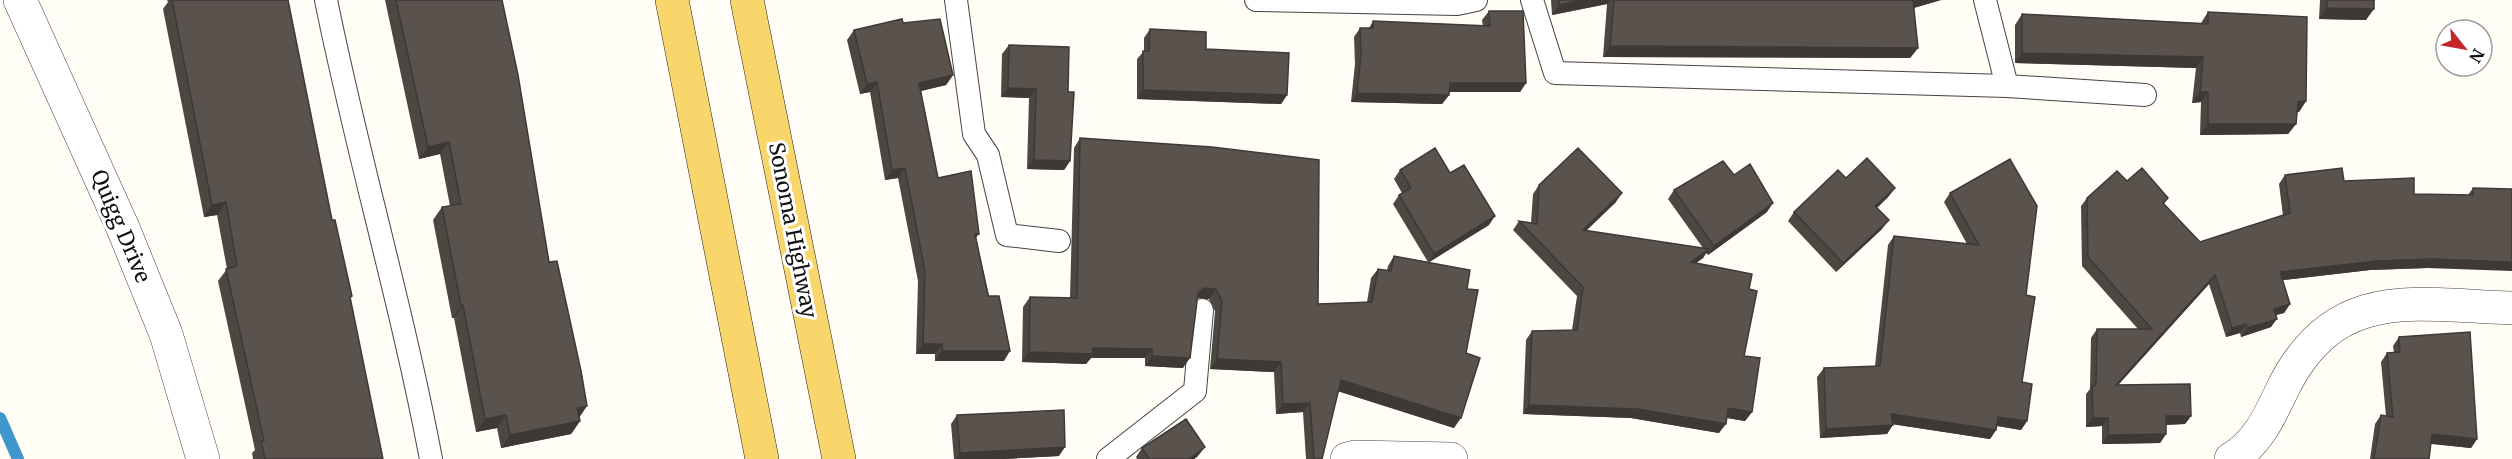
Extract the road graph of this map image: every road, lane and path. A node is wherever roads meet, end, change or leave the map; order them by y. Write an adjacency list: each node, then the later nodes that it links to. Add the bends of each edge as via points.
1 (20, 0): 15 (street, Quigg Drive, via 123,228 166,334)
2 (326, 0): 16 (lane, via 344,91 415,372)
3 (672, 0): 17 (main road)
4 (747, 0): 18 (main road, Sonoma Highway)
5 (956, 0): 12 (lane, via 974,135 988,155 1007,235)
6 (1256, 0): 7 (lane, via 1457,4)
7 (1476, 0)
8 (1532, 0): 10 (lane, via 1555,73)
9 (1985, 0): 10 (lane)
10 (2007, 86): 11 (lane)
11 (2145, 95)
12 (1059, 241)
13 (2512, 309): 22 (street, via 2388,304 2336,322 2313,341 2297,362 2261,432)
14 (1202, 310): 19 (lane, via 1195,391)
15 (202, 459)
16 (431, 459)
17 (762, 459)
18 (839, 459)
19 (1108, 459)
20 (1347, 459): 21 (street)
21 (1451, 459)
22 (2231, 459)

